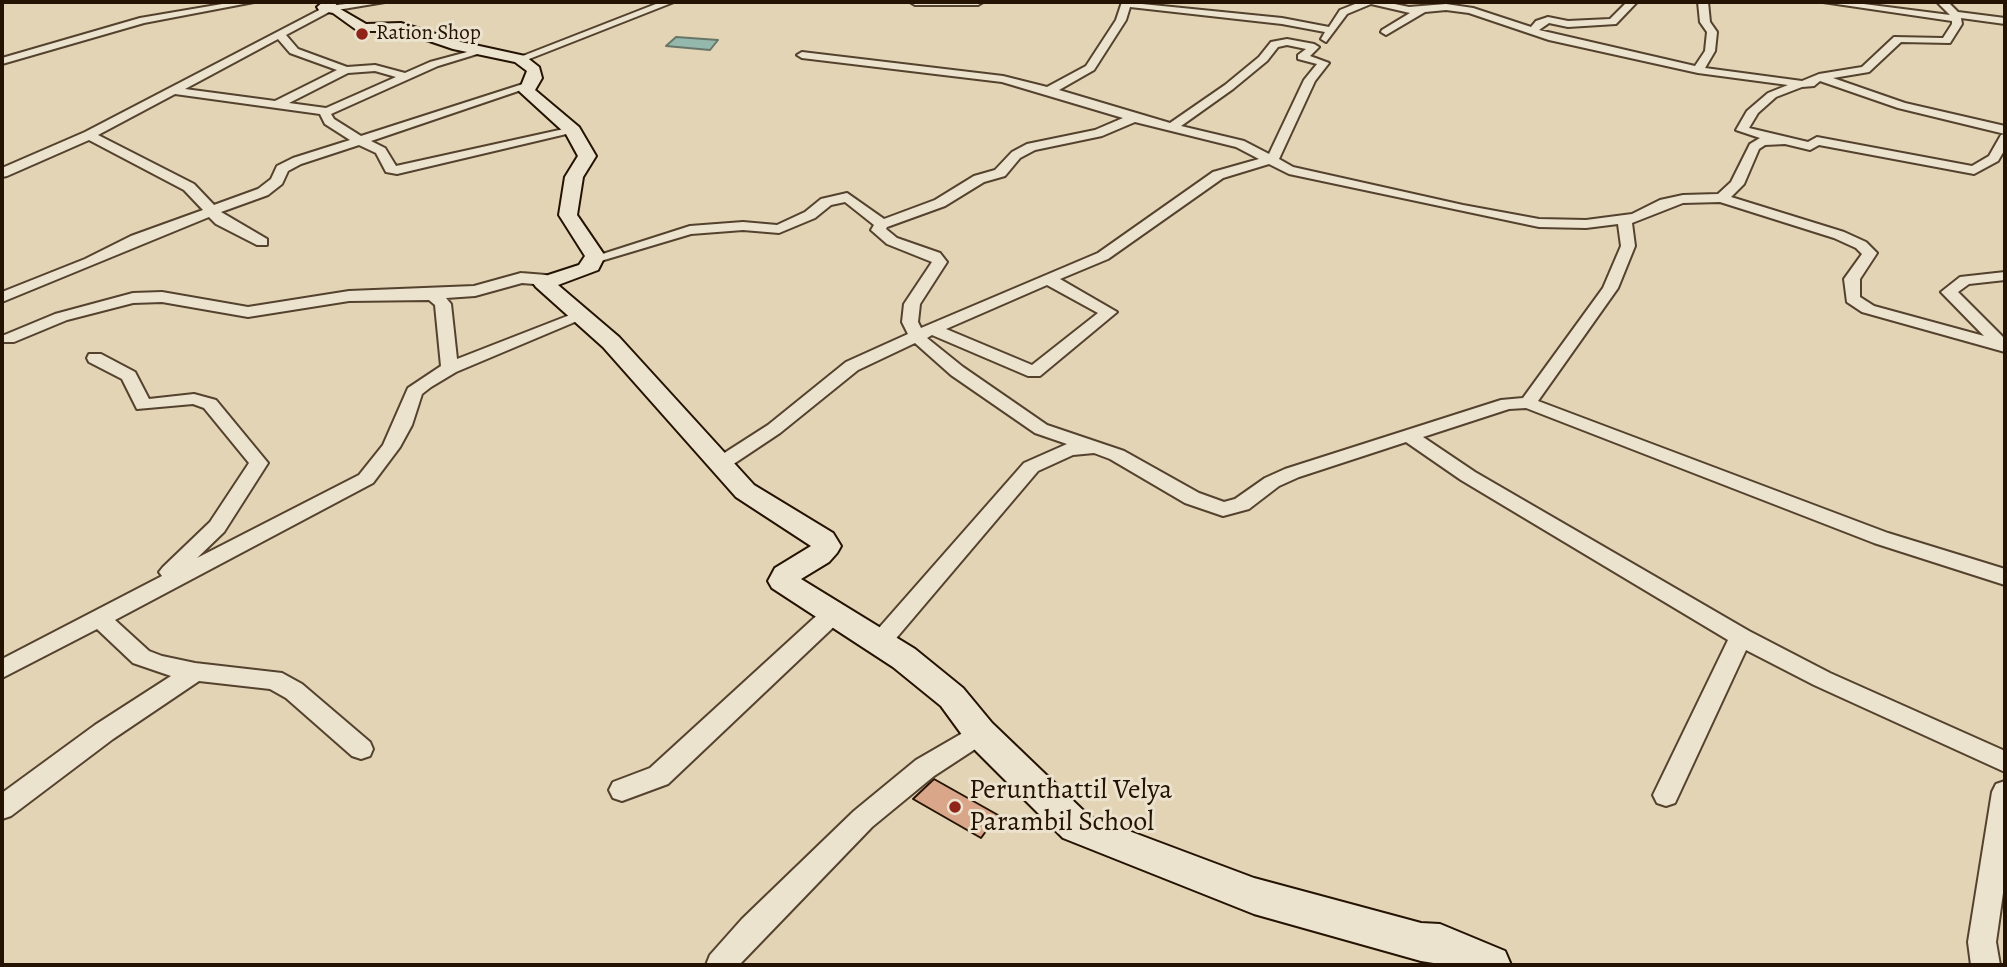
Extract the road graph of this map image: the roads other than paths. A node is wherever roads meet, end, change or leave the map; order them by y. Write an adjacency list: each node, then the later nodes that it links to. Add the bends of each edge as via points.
1 (249, 2): 26 (street, via 143,20)
2 (380, 2): 12 (street)
3 (669, 2): 25 (street)
4 (915, 2): 5 (street)
5 (978, 2)
6 (1370, 2): 13 (street); 16 (street, via 1343,12)
7 (1632, 2): 18 (street, via 1613,22 1548,20)
8 (1703, 2): 27 (street, via 1705,22 1712,32 1710,51)
9 (1828, 2): 14 (street)
10 (1942, 2): 14 (street)
11 (1127, 3): 16 (street); 34 (street, via 1090,68)
12 (327, 6): 19 (street); 22 (main road, via 363,27 401,27)
13 (1421, 10): 17 (street); 18 (street, via 1470,10)
14 (1956, 17): 15 (street); 20 (street, via 1950,37)
15 (2005, 21)
16 (1331, 30): 21 (street, via 1327,39)
17 (1386, 32)
18 (1533, 32): 27 (street)
19 (280, 35): 28 (street, via 294,51); 33 (street)
20 (1942, 43): 24 (street); 30 (street, via 1898,39 1865,69)
21 (1314, 47): 38 (street, via 1275,44 1238,80); 45 (street, via 1302,57 1324,63 1310,80)
22 (482, 51): 25 (main road); 29 (street)
23 (802, 55): 34 (street, via 1003,79)
24 (1949, 58)
25 (520, 59): 32 (main road, via 534,70)
26 (2, 61)
27 (1698, 70): 31 (street)
28 (346, 71): 29 (street, via 375,68); 35 (street)
29 (406, 77): 36 (street)
30 (1819, 77): 31 (street); 39 (street, via 1902,106)
31 (1801, 84): 43 (street, via 1772,95 1753,111 1742,130)
32 (527, 86): 40 (main road, via 527,91); 42 (street)
33 (170, 90): 35 (street); 41 (street)
34 (1051, 90): 37 (street)
35 (276, 104): 36 (street)
36 (326, 112): 42 (street, via 329,121)
37 (1135, 118): 38 (street); 50 (street, via 1098,133 1031,147 1016,155 1000,173)
38 (1173, 128): 45 (street, via 1240,144)
39 (2005, 130)
40 (573, 131): 42 (street, via 397,170 391,169 381,151); 52 (main road, via 587,156 574,177 568,215)
41 (89, 135): 46 (street); 48 (street, via 189,187)
42 (359, 139): 48 (street, via 297,161 282,169 277,181 263,192)
43 (1781, 141): 44 (street, via 1810,146 1817,141 1973,170 1994,158); 47 (street, via 1762,141 1754,147 1737,184)
44 (2004, 145)
45 (1272, 160): 49 (street, via 1318,177 1539,223); 55 (street, via 1218,175 1103,256)
46 (2, 173)
47 (1721, 198): 49 (street, via 1682,199); 61 (street, via 1861,246 1870,253 1852,279 1852,299 1868,309)
48 (214, 210): 51 (street, via 220,221); 57 (street)
49 (1624, 219): 64 (street, via 1628,246 1610,288)
50 (882, 225): 52 (street, via 847,197 826,202 779,229 690,230); 59 (street, via 878,230 892,241 940,262 912,303 910,322)
51 (262, 242)
52 (594, 259): 54 (main road, via 586,269)
53 (2005, 276): 61 (street, via 1965,280 1949,292)
54 (546, 280): 56 (street, via 521,278 475,291); 58 (main road, via 543,283)
55 (1049, 280): 59 (street); 59 (street, via 1109,312 1034,372)
56 (427, 295): 60 (street, via 349,296 248,312 162,297 133,298 105,303); 63 (street, via 443,304)
57 (2, 298)
58 (581, 316): 63 (street); 67 (main road, via 611,342)
59 (926, 334): 66 (street, via 957,371 1041,429); 67 (street, via 852,366 774,429)
60 (4, 338)
61 (2005, 349)
62 (95, 358): 69 (street, via 129,376 143,405 194,399 210,404 259,463 217,527)
63 (450, 368): 69 (street, via 414,392 391,447 366,478)
64 (1528, 403): 65 (street, via 1507,404); 68 (street, via 1881,538)
65 (1411, 437): 66 (street, via 1292,473 1242,504 1223,509 1192,498 1117,455); 72 (street, via 1468,476)
66 (1093, 449): 73 (street, via 1070,449 1031,467)
67 (722, 463): 70 (main road, via 745,491 824,540 827,546 819,555 785,575 782,582)
68 (2005, 577)
69 (154, 587): 71 (street)
70 (833, 614): 73 (main road); 79 (street, via 659,776)
71 (100, 617): 74 (street); 75 (street, via 141,657)
72 (1741, 637): 78 (street); 81 (street)
73 (879, 643): 76 (main road, via 952,697)
74 (2, 669)
75 (195, 672): 77 (street, via 274,680 294,691); 82 (street)
76 (980, 733): 83 (street, via 925,768 863,819); 84 (main road, via 1076,827 1254,896 1440,943)
77 (361, 749)
78 (2005, 762)
79 (622, 790)
80 (2005, 792): 85 (street, via 1982,942)
81 (1666, 795)
82 (2, 808)
83 (720, 965)
84 (1491, 965)
85 (1985, 965)

